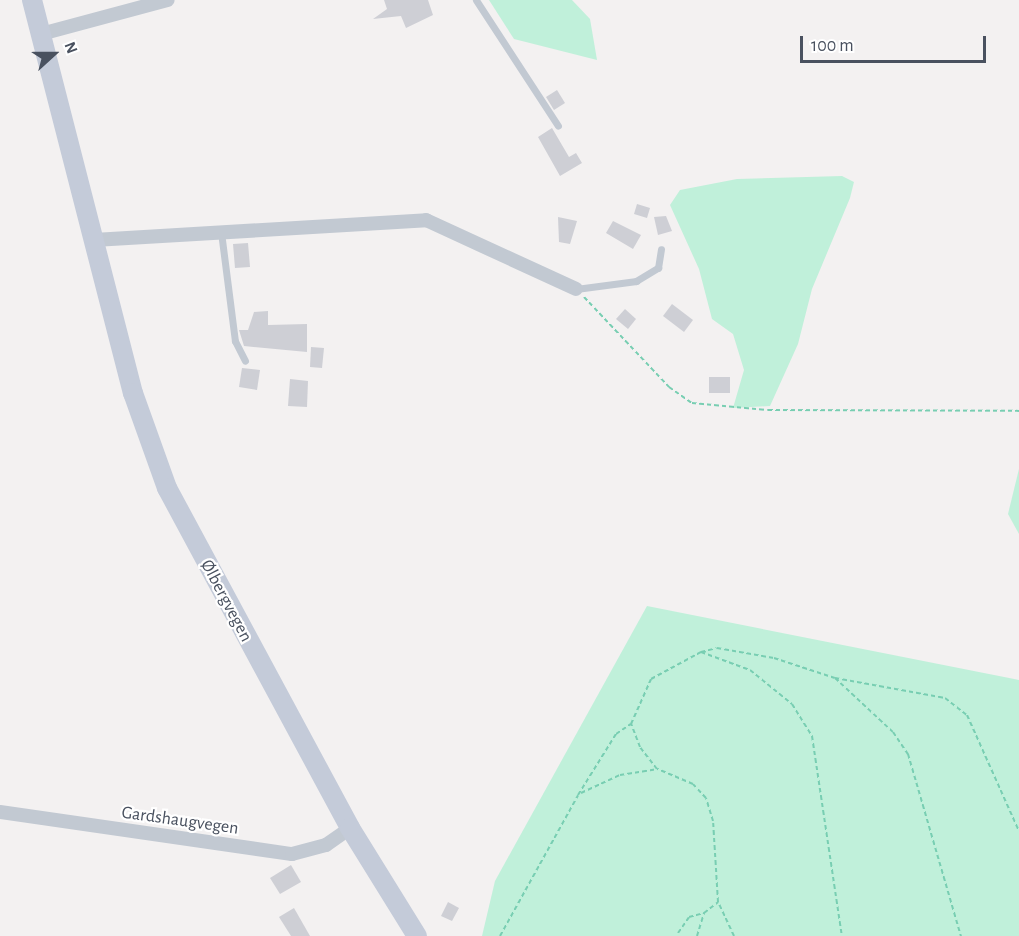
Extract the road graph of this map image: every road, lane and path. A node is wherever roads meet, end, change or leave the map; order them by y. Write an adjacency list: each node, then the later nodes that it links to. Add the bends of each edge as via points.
1 (32, 0): 4 (main road, Ølbergvegen)
2 (168, 0): 4 (street)
3 (476, 0): 5 (lane)
4 (41, 34): 7 (main road, Ølbergvegen)
5 (558, 126)
6 (222, 232): 7 (street); 9 (street, via 426,220); 10 (lane, via 235,341)
7 (94, 240): 18 (main road, Ølbergvegen, via 133,393 167,488)
8 (661, 249): 9 (lane, via 658,268 636,281)
9 (576, 289): 11 (path, via 669,387 692,403 780,410)
10 (245, 360)
11 (1019, 411)
12 (701, 652): 13 (path, via 717,648 774,658); 14 (path, via 651,679); 27 (path, via 750,670 792,704 812,736)
13 (835, 678): 19 (path, via 945,698 967,715); 28 (path, via 893,732 908,754)
14 (631, 724): 15 (path, via 640,747); 16 (path, via 616,734)
15 (657, 769): 16 (path, via 620,775); 20 (path, via 693,784 706,798 713,821)
16 (578, 795): 24 (path)
17 (0, 812): 18 (street, Gardshaugvegen, via 292,854 326,844)
18 (350, 828): 23 (main road, Ølbergvegen)
19 (1019, 831)
20 (718, 902): 21 (path); 26 (path)
21 (705, 913): 22 (path, via 689,917); 25 (path)
22 (678, 933)
23 (417, 936)
24 (500, 936)
25 (697, 936)
26 (734, 936)
27 (842, 936)
28 (961, 936)

